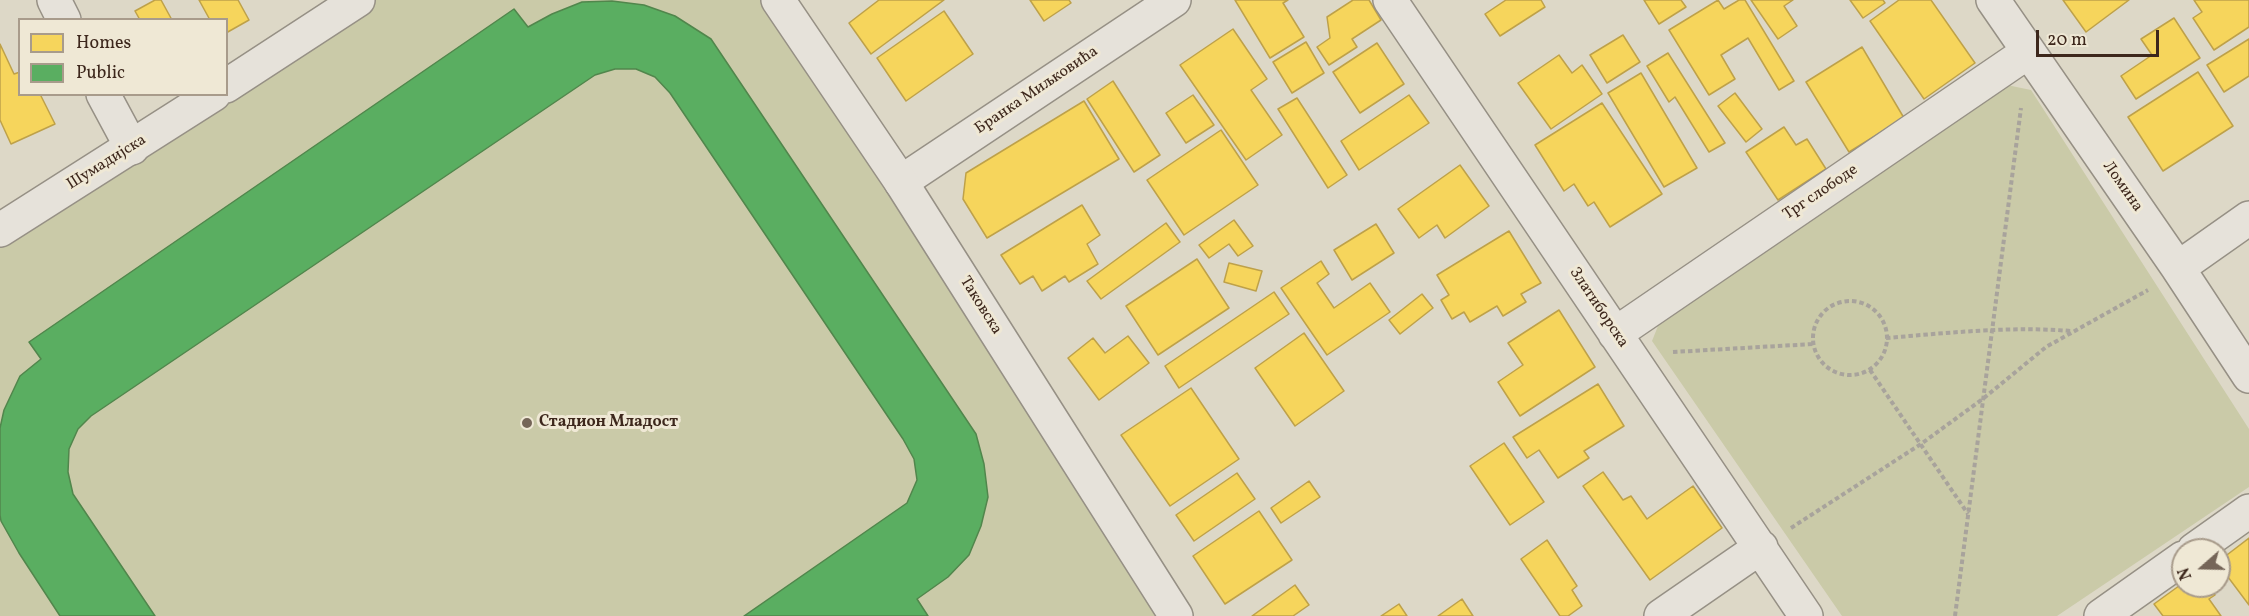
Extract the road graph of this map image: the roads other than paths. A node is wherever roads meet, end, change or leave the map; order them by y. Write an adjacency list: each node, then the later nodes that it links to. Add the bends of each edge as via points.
1 (54, 0): 7 (street)
2 (358, 0): 9 (street)
3 (778, 0): 13 (street, Таковска)
4 (1174, 0): 13 (street, Бранка Миљковића)
5 (1390, 0): 17 (street, Златиборска)
6 (1993, 0): 8 (street, Ломина)
7 (63, 18)
8 (2028, 52): 16 (street, Ломина); 17 (street, Трг слободе)
9 (228, 85)
10 (105, 96): 12 (street)
11 (211, 96): 12 (street, Шумадијска)
12 (132, 148): 15 (street, Шумадијска)
13 (901, 182): 23 (street, Таковска)
14 (2249, 218): 16 (street)
15 (0, 230)
16 (2178, 268): 18 (street, Ломина)
17 (1622, 344): 21 (street, Златиборска)
18 (2249, 376)
19 (2249, 511): 20 (street)
20 (2211, 538)
21 (1761, 548): 24 (street); 25 (street, Златиборска)
22 (2171, 566): 26 (street)
23 (1176, 616)
24 (1660, 616)
25 (1806, 616)
26 (2101, 616)

